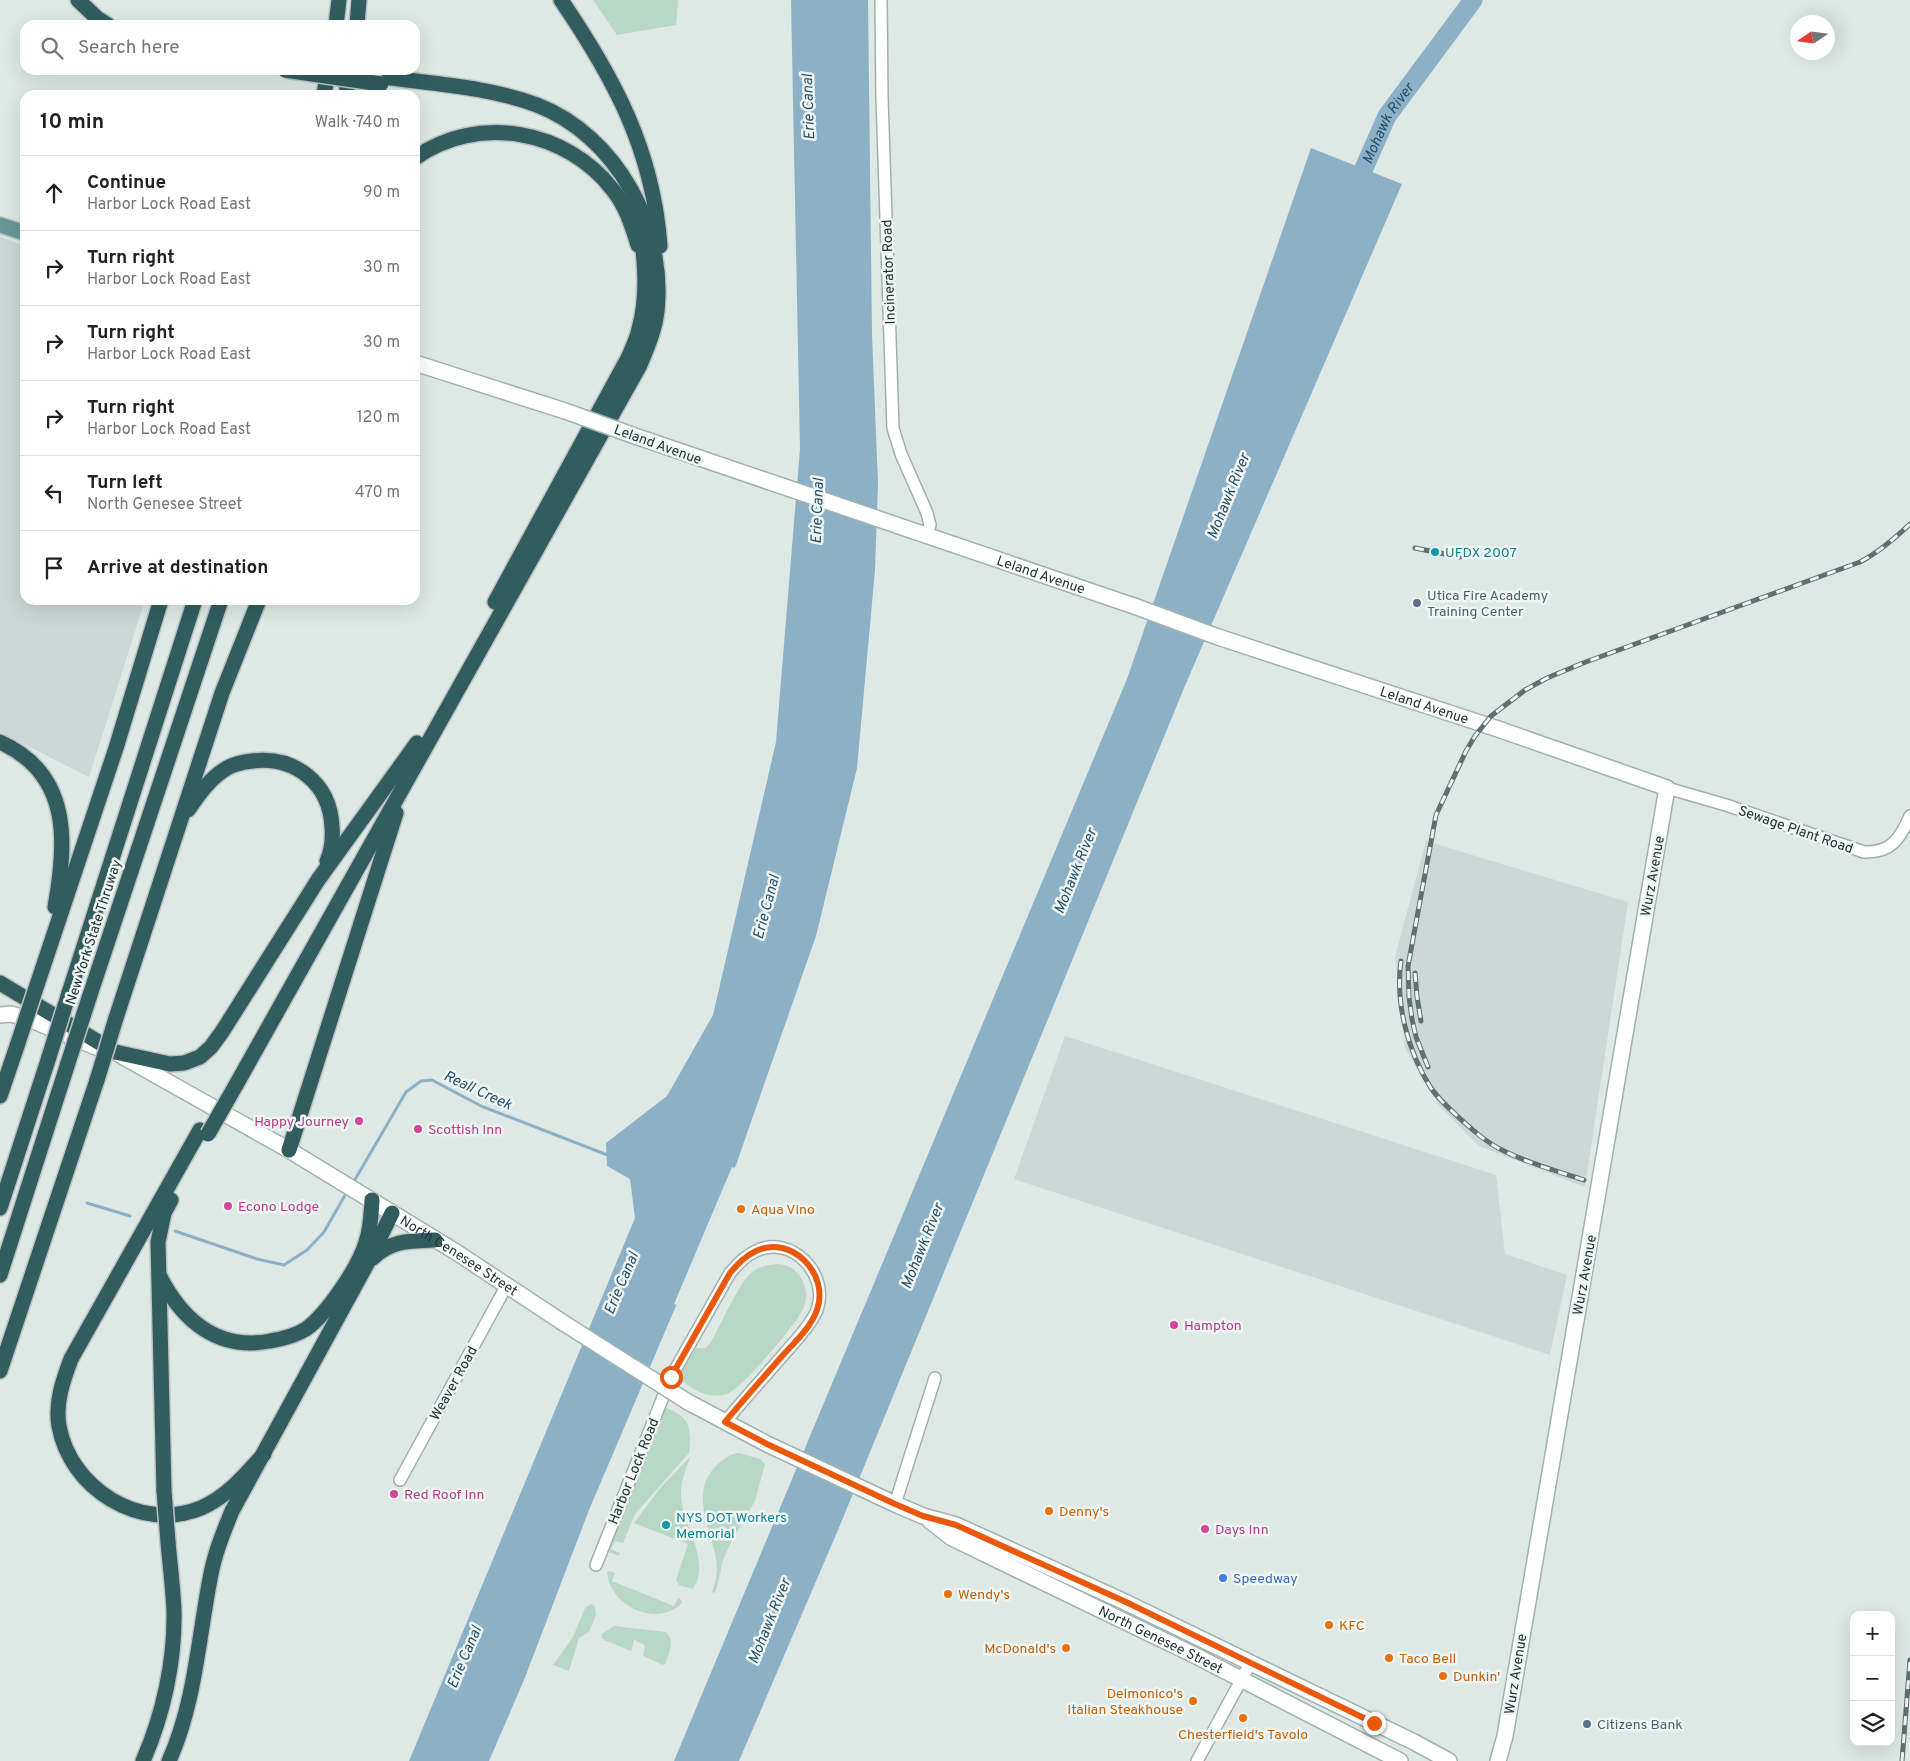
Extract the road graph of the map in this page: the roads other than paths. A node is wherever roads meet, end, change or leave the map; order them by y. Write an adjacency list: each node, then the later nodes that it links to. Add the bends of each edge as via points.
1 (70, 0): 8 (highway)
2 (78, 0): 9 (highway)
3 (330, 0): 10 (highway)
4 (339, 0): 11 (highway)
5 (359, 0): 12 (highway)
6 (561, 0): 24 (highway, via 606,71 630,119 645,161 658,224 661,263)
7 (881, 0): 26 (street, Incinerator Road, via 893,428 927,513 930,525)
8 (89, 20)
9 (100, 20)
10 (329, 20)
11 (337, 20)
12 (357, 20)
13 (327, 75): 18 (highway)
14 (334, 75): 17 (highway, bridge)
15 (349, 75): 19 (highway)
16 (359, 75): 17 (highway)
17 (383, 80): 23 (highway, via 518,106 552,120 599,158 615,178 631,203 640,230); 24 (highway, via 509,95 567,120 614,164 635,195 654,252)
18 (325, 90)
19 (347, 90)
20 (420, 155): 23 (highway, via 444,141 494,131 525,134 547,141 580,158 614,191 628,215)
21 (0, 225): 22 (main road)
22 (20, 231)
23 (645, 264): 32 (highway, via 640,329 628,358)
24 (657, 285): 33 (highway, via 657,311 640,365)
25 (420, 365): 26 (street, Leland Avenue, bridge, via 565,411)
26 (926, 537): 34 (street, Leland Avenue)
27 (159, 605): 38 (highway)
28 (193, 605): 48 (highway, New York State Thruway, bridge)
29 (219, 605): 52 (highway, New York State Thruway, bridge)
30 (257, 605): 36 (highway, via 222,693)
31 (0, 742): 38 (highway, via 30,762 43,777 54,796 62,823 59,883)
32 (418, 742): 37 (highway); 43 (highway)
33 (412, 769): 43 (highway); 46 (highway)
34 (1667, 788): 35 (street, Sewage Plant Road, via 1864,852 1886,849 1898,839); 70 (street, Wurz Avenue, via 1505,1736)
35 (1910, 816)
36 (178, 826): 37 (highway, via 199,794 228,767 266,759 284,762 302,771 317,786 326,797 332,817 333,841); 55 (highway, bridge)
37 (318, 880): 41 (highway, via 222,1032 200,1057 170,1064)
38 (46, 958): 44 (highway, bridge)
39 (0, 983): 41 (highway, North Genesee Street)
40 (0, 1015): 42 (street, via 29,1019)
41 (115, 1052): 42 (street, North Genesee Street)
42 (130, 1060): 46 (street, North Genesee Street)
43 (231, 1084): 45 (highway, bridge)
44 (0, 1096)
45 (204, 1132): 53 (highway, via 164,1213 158,1242); 58 (highway, via 71,1359 62,1381 58,1407 60,1426 76,1468 94,1488 118,1504 158,1515 184,1513 221,1497)
46 (289, 1150): 47 (street, North Genesee Street)
47 (366, 1197): 49 (street, North Genesee Street); 53 (highway, via 371,1225 366,1244 353,1269 324,1313 305,1329 285,1338 248,1344 230,1342 214,1335 181,1310)
48 (0, 1208)
49 (392, 1213): 50 (street, North Genesee Street); 51 (highway)
50 (435, 1240): 51 (highway, via 397,1243 383,1248); 54 (street, North Genesee Street)
51 (368, 1262): 58 (highway)
52 (0, 1275)
53 (159, 1275): 65 (highway, bridge, via 164,1491 174,1612 172,1654 165,1694)
54 (507, 1285): 57 (street, North Genesee Street, bridge, via 688,1402); 59 (street, Weaver Road)
55 (0, 1371)
56 (935, 1378): 60 (street)
57 (725, 1422): 60 (street, North Genesee Street); 62 (street, Harbor Lock Road, via 800,1336 816,1312 820,1290 816,1277 809,1264 789,1250 771,1247 757,1250 730,1273 671,1377)
58 (264, 1454): 66 (highway, via 232,1511 218,1544 188,1711)
59 (400, 1480)
60 (895, 1504): 61 (street, North Genesee Street)
61 (923, 1516): 63 (street, North Genesee Street, via 956,1525); 64 (street, North Genesee Street, via 952,1538)
62 (596, 1565)
63 (1251, 1662): 64 (street); 69 (street, North Genesee Street)
64 (1241, 1680): 67 (street); 68 (street, North Genesee Street)
65 (143, 1761)
66 (169, 1761)
67 (1197, 1761)
68 (1400, 1761)
69 (1449, 1761)
70 (1498, 1761)

